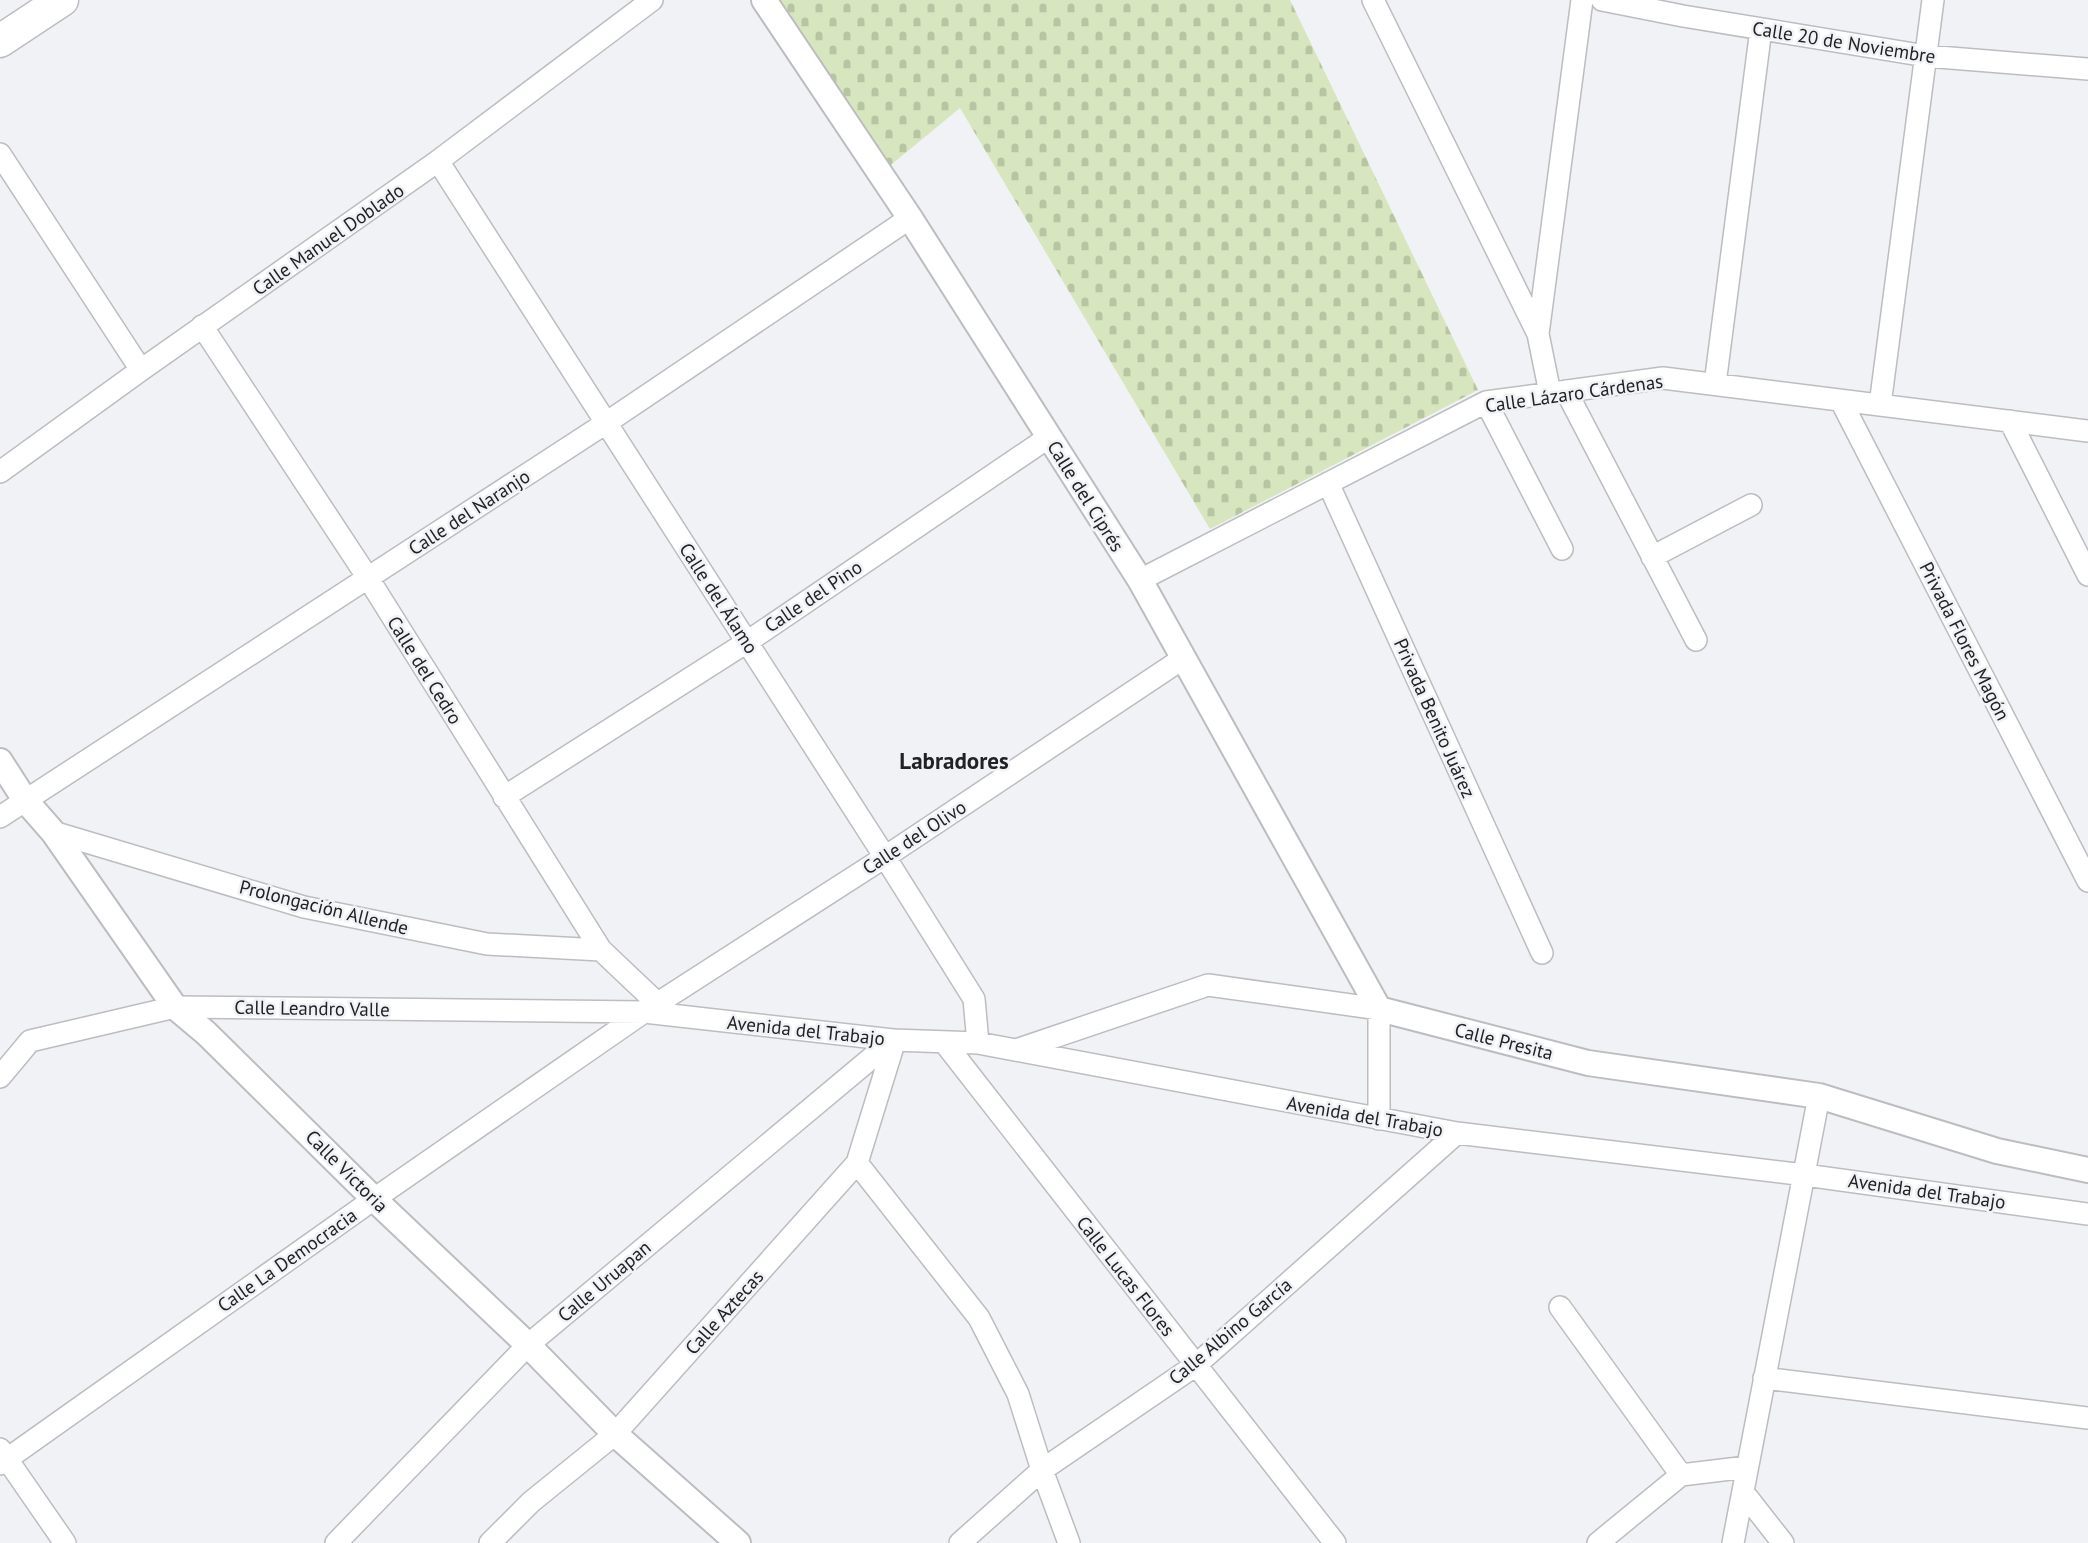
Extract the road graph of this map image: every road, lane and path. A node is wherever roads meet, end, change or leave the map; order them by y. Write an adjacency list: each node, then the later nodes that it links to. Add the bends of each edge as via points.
1 (62, 0): 10 (main road)
2 (652, 0): 14 (street, Calle Manuel Doblado)
3 (764, 0): 15 (street, Calle del Ciprés)
4 (1373, 0): 17 (street)
5 (1582, 0): 17 (street)
6 (1602, 0): 8 (street, Calle 20 de Noviembre)
7 (1933, 0): 11 (street)
8 (1684, 8): 9 (street, Calle 20 de Noviembre)
9 (1761, 29): 11 (street, Calle 20 de Noviembre); 19 (street)
10 (0, 41)
11 (1926, 56): 12 (street, Calle 20 de Noviembre); 23 (street)
12 (2088, 69)
13 (0, 154): 18 (street)
14 (438, 162): 16 (street, Calle Manuel Doblado); 25 (street, Calle del Álamo)
15 (910, 218): 25 (street, Calle del Naranjo); 27 (street, Calle del Ciprés)
16 (202, 327): 18 (street, Calle Manuel Doblado); 34 (street, Calle del Cedro)
17 (1538, 334): 20 (street)
18 (141, 370): 28 (street, Calle Manuel Doblado)
19 (1715, 383): 20 (street, Calle Lázaro Cárdenas, via 1663,378); 21 (street, Calle Lázaro Cárdenas)
20 (1558, 392): 22 (street, Calle Lázaro Cárdenas); 32 (street)
21 (1841, 401): 23 (street, Calle Lázaro Cárdenas); 45 (street, Privada Flores Magón)
22 (1486, 402): 29 (street, Calle Lázaro Cárdenas); 31 (street)
23 (1880, 405): 24 (street, Calle Lázaro Cárdenas)
24 (2010, 421): 26 (street, Calle Lázaro Cárdenas); 33 (street)
25 (606, 423): 34 (street, Calle del Naranjo); 37 (street, Calle del Álamo)
26 (2088, 430)
27 (1049, 437): 35 (street, Calle del Ciprés); 37 (street, Calle del Pino)
28 (0, 472)
29 (1328, 483): 35 (street, Calle Lázaro Cárdenas); 47 (street, Privada Benito Juárez)
30 (1751, 505): 32 (street)
31 (1562, 549)
32 (1652, 557): 36 (street)
33 (2088, 575)
34 (368, 578): 40 (street, Calle del Cedro); 41 (street, Calle del Naranjo)
35 (1140, 580): 38 (street, Calle del Ciprés)
36 (1696, 640)
37 (747, 642): 40 (street, Calle del Pino); 44 (street, Calle del Álamo)
38 (1182, 659): 44 (street, Calle del Olivo); 50 (street, Calle del Ciprés)
39 (0, 761): 41 (street, Calle Victoria)
40 (504, 797): 46 (street, Calle del Cedro)
41 (25, 800): 42 (street, Calle del Naranjo); 43 (street, Calle Victoria)
42 (0, 817)
43 (53, 832): 46 (street, Prolongación Allende, via 304,907 487,944); 48 (street, Calle Victoria)
44 (885, 857): 49 (street, Calle del Olivo); 53 (street, Calle del Álamo, via 974,999)
45 (2088, 881)
46 (601, 950): 49 (street, Calle del Cedro)
47 (1542, 953)
48 (176, 1007): 49 (street, Calle Leandro Valle); 55 (street, Calle Leandro Valle, via 30,1041); 62 (street, Calle Victoria)
49 (651, 1007): 51 (street, Avenida del Trabajo); 62 (street, Calle La Democracia)
50 (1379, 1009): 54 (street, Calle Presita, via 1208,985); 56 (street, Calle Presita, via 1588,1063); 57 (street)
51 (894, 1040): 52 (street, Avenida del Trabajo); 59 (street, Calle Aztecas); 65 (street, Calle Uruapan)
52 (944, 1042): 53 (street, Avenida del Trabajo); 66 (street, Calle Lucas Flores)
53 (978, 1043): 54 (street, Avenida del Trabajo)
54 (1014, 1050): 57 (street, Avenida del Trabajo)
55 (0, 1077)
56 (1819, 1096): 60 (street, Calle Presita, via 1997,1151); 61 (street)
57 (1379, 1119): 58 (street, Avenida del Trabajo)
58 (1457, 1133): 61 (street, Avenida del Trabajo); 66 (street, Calle Albino García)
59 (857, 1163): 69 (street, Calle Aztecas); 72 (street, via 979,1318 1018,1394)
60 (2088, 1170)
61 (1805, 1175): 63 (street, Avenida del Trabajo); 67 (street)
62 (374, 1199): 65 (street, Calle Victoria); 70 (street, Calle La Democracia)
63 (2088, 1214)
64 (1560, 1307): 73 (street)
65 (528, 1345): 69 (street, Calle Victoria); 76 (street, Calle Uruapan)
66 (1196, 1365): 72 (street, Calle Albino García); 81 (street, Calle Lucas Flores)
67 (1764, 1378): 68 (street); 71 (street)
68 (2088, 1418)
69 (615, 1434): 77 (street, Calle Aztecas, via 531,1502); 78 (street, Calle Victoria)
70 (2, 1457): 75 (street)
71 (1747, 1467): 73 (street); 74 (street)
72 (1042, 1470): 79 (street, Calle Albino García); 80 (street)
73 (1681, 1475): 82 (street)
74 (1743, 1492): 83 (street); 84 (street)
75 (65, 1543)
76 (336, 1543)
77 (490, 1543)
78 (738, 1543)
79 (960, 1543)
80 (1069, 1543)
81 (1335, 1543)
82 (1598, 1543)
83 (1733, 1543)
84 (1783, 1543)

